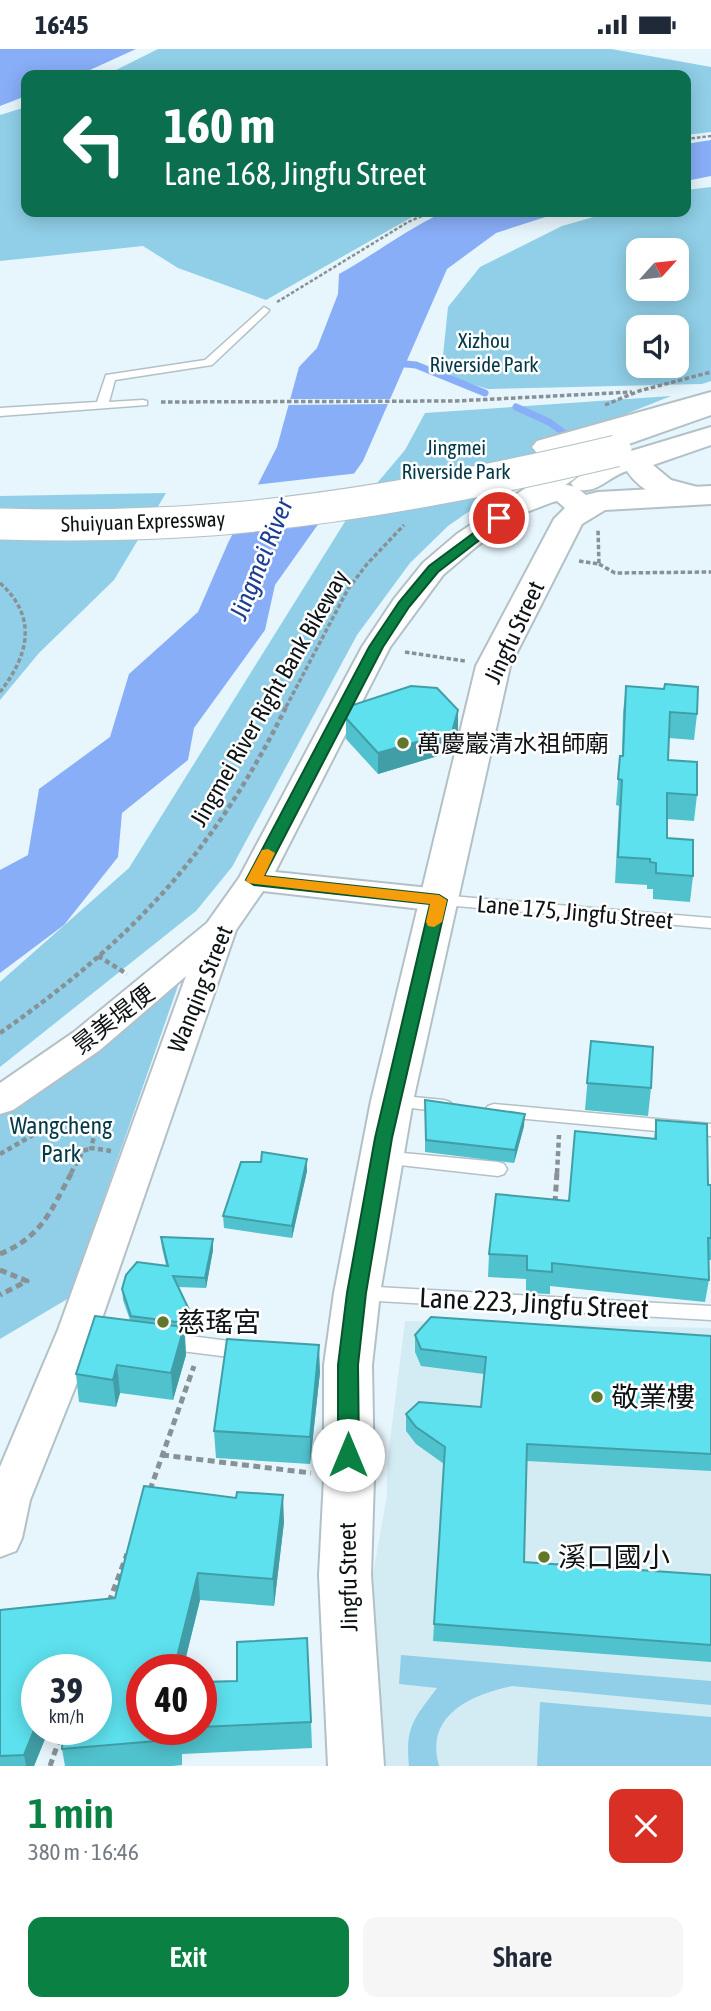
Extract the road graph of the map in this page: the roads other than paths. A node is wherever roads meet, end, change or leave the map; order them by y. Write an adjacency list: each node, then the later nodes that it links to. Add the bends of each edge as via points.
1 (264, 310): 4 (lane, via 208,363 110,377)
2 (711, 401): 13 (main road, Shuiyuan Expressway, via 420,478 200,502)
3 (143, 403): 4 (lane)
4 (102, 404): 6 (lane)
5 (711, 407): 9 (street, Wanqing Street)
6 (0, 412)
7 (711, 424): 15 (main road, Shuiyuan Expressway, bridge, via 443,491 345,505 179,523)
8 (711, 436): 10 (main road)
9 (598, 449): 12 (main road, Jingfu Street); 14 (street, Wanqing Street)
10 (643, 457): 11 (main road, via 638,465 649,480); 12 (main road, via 608,467)
11 (701, 495): 12 (main road)
12 (576, 501): 14 (main road, via 557,491); 17 (main road, Jingfu Street, via 493,666)
13 (0, 504)
14 (516, 507): 16 (street, Wanqing Street, via 433,569 404,605 376,647)
15 (0, 524)
16 (254, 880): 17 (street); 19 (street, Wanqing Street)
17 (439, 900): 18 (lane, Lane 175, Jingfu Street); 21 (main road, Jingfu Street)
18 (711, 923)
19 (220, 929): 20 (street, 景美堤便, via 87,1041); 31 (street, Wanqing Street, via 138,1154 85,1331)
20 (0, 1101)
21 (391, 1101): 22 (lane); 25 (main road, Jingfu Street)
22 (456, 1107)
23 (482, 1109): 24 (lane)
24 (711, 1130)
25 (380, 1157): 26 (lane); 27 (main road, Jingfu Street)
26 (498, 1169)
27 (357, 1293): 28 (lane, Lane 223, Jingfu Street); 32 (main road, Jingfu Street, via 341,1364 349,1478 345,1575)
28 (711, 1313)
29 (147, 1339): 30 (lane)
30 (268, 1355)
31 (3, 1513)
32 (356, 1766)

